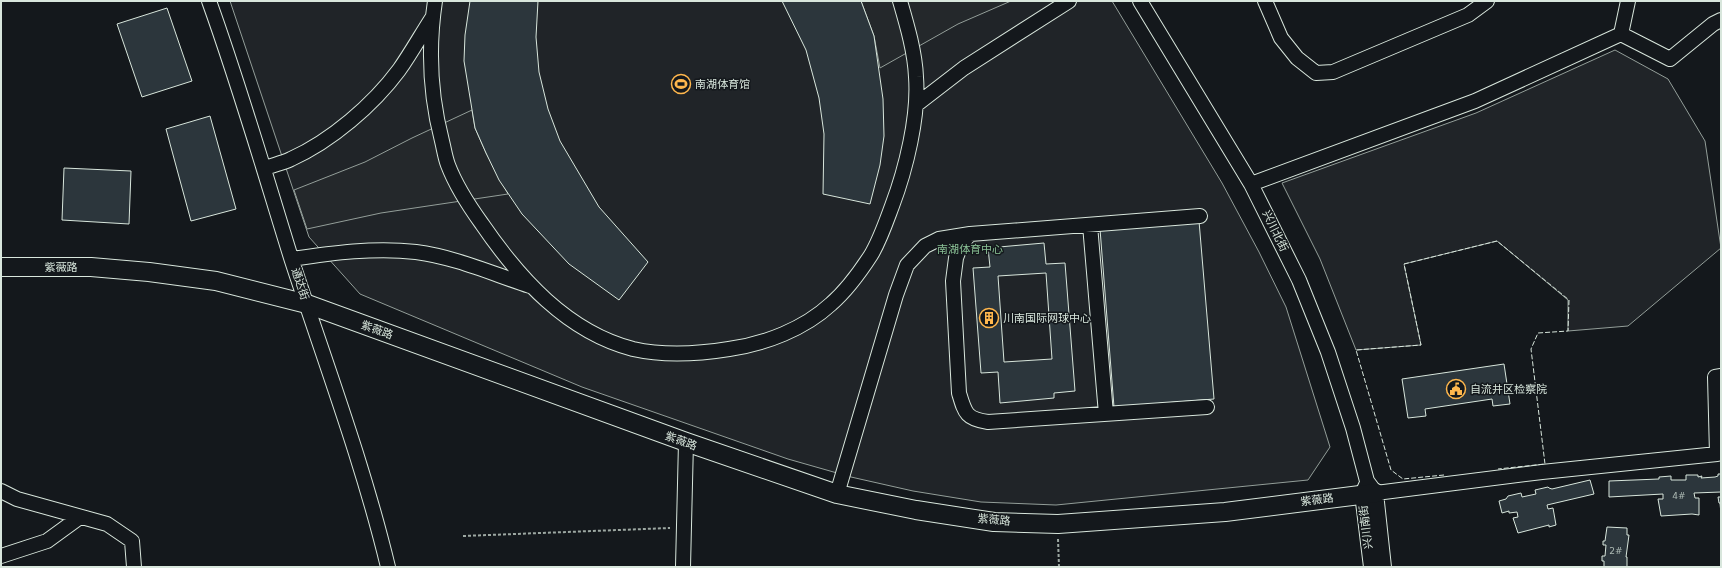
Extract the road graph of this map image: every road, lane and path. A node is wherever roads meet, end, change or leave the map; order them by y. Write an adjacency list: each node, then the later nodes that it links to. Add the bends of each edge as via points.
1 (209, 1): 13 (street, 通达街)
2 (435, 1): 9 (street)
3 (900, 1): 12 (street, via 913,52)
4 (1069, 1): 12 (street, via 964,68)
5 (1140, 1): 14 (street, 兴川北街)
6 (1265, 1): 7 (street, via 1281,38 1297,58 1316,73 1333,72 1468,15)
7 (1487, 1)
8 (1628, 1): 11 (street)
9 (433, 16): 13 (street, via 399,70 359,113 317,145 290,160); 20 (street, via 430,57 432,92 448,165 470,207 512,265)
10 (1721, 20): 11 (street, via 1670,59)
11 (1621, 34): 14 (street, via 1475,101)
12 (916, 106): 20 (street, via 899,188 871,254 831,304 797,327 776,337 745,347 709,352 673,354 633,349 600,338 559,312)
13 (265, 168): 18 (street, 通达街)
14 (1251, 184): 26 (street, 兴川北街, via 1299,280 1328,352 1353,428)
15 (1200, 216): 16 (street)
16 (1090, 225): 17 (street); 24 (street)
17 (970, 234): 24 (street, via 961,245 956,258 953,281 959,393 964,410 974,420 988,422); 28 (street, via 939,239 925,246 907,265)
18 (292, 259): 20 (street, via 342,252 417,252 472,266); 21 (street, 通达街)
19 (1, 267): 21 (main road, 紫薇路, via 90,267 149,272 216,281)
20 (532, 287)
21 (307, 304): 25 (main road, 紫薇路); 35 (street, 通达街, via 354,446)
22 (1721, 376): 26 (street, via 1715,377 1717,454)
23 (1207, 407): 24 (street)
24 (1106, 414)
25 (686, 442): 28 (main road, 紫薇路); 31 (street)
26 (1368, 489): 30 (main road, 紫薇路, via 1225,512); 38 (street, 兴川南街); 39 (street, 兴川南街)
27 (1, 492): 29 (street, via 17,499)
28 (836, 494): 30 (main road, 紫薇路, via 994,522)
29 (80, 516): 33 (street, via 47,541); 34 (street, via 107,524 132,541)
30 (1058, 524): 37 (path)
31 (684, 527): 32 (path); 36 (street)
32 (463, 536)
33 (1, 556)
34 (134, 567)
35 (388, 567)
36 (683, 567)
37 (1059, 567)
38 (1371, 567)
39 (1384, 567)

